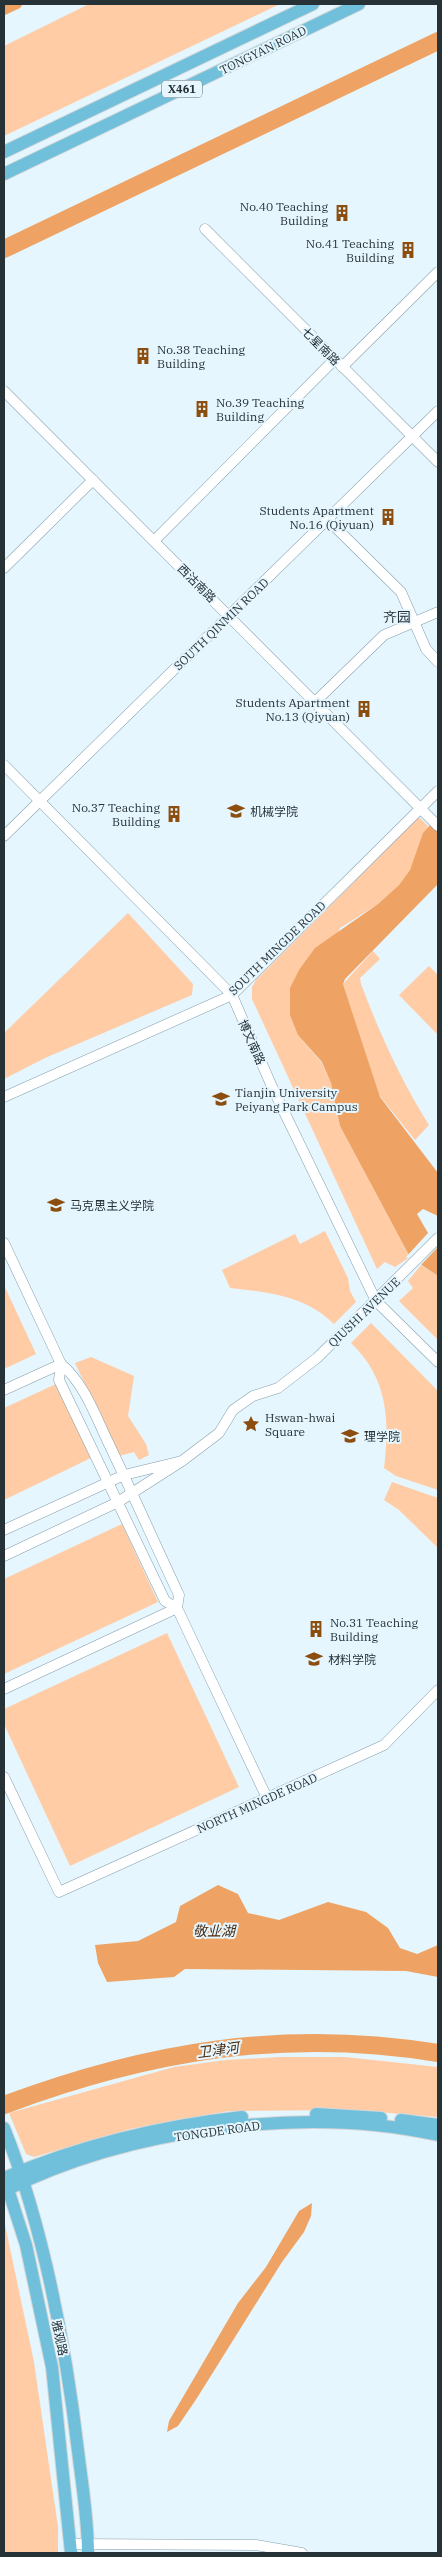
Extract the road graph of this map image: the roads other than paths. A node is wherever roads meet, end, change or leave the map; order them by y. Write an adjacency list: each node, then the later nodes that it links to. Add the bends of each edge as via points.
1 (312, 4): 3 (main road, TONGYAN ROAD / X461)
2 (360, 4): 4 (main road, TONGYAN ROAD / X461)
3 (4, 152)
4 (4, 174)
5 (204, 229): 7 (street, 七星南路)
6 (438, 272): 7 (street)
7 (338, 363): 10 (street, 七星南路); 14 (street)
8 (4, 391): 12 (street, 西沽南路)
9 (438, 411): 10 (street, SOUTH QINMIN ROAD)
10 (413, 437): 11 (street, 七星南路); 13 (street, SOUTH QINMIN ROAD)
11 (438, 462)
12 (93, 480): 14 (street, 西沽南路); 15 (street)
13 (328, 520): 17 (street, SOUTH QINMIN ROAD); 18 (street, via 401,592)
14 (154, 541): 17 (street, 西沽南路)
15 (4, 568)
16 (438, 612): 18 (street)
17 (230, 616): 20 (street, 西沽南路); 23 (street, SOUTH QINMIN ROAD)
18 (414, 622): 19 (street, via 426,649); 20 (street, via 384,635)
19 (438, 662)
20 (315, 702): 24 (street, 西沽南路)
21 (4, 766): 23 (street, 博文南路)
22 (438, 791): 24 (street, SOUTH MINGDE ROAD)
23 (40, 801): 26 (street, SOUTH QINMIN ROAD); 27 (street, 博文南路)
24 (420, 809): 25 (street, 西沽南路); 27 (street, SOUTH MINGDE ROAD)
25 (434, 822)
26 (4, 836)
27 (232, 995): 28 (street, SOUTH MINGDE ROAD); 31 (street, 博文南路, via 273,1089)
28 (4, 1097)
29 (438, 1238): 31 (street, QIUSHI AVENUE)
30 (4, 1243): 33 (street)
31 (376, 1300): 32 (street, 博文南路); 35 (street, QIUSHI AVENUE, via 316,1358 278,1388 253,1396 232,1410 219,1433)
32 (438, 1362)
33 (61, 1364): 34 (street); 36 (street, via 77,1381); 37 (street, via 59,1380)
34 (4, 1390)
35 (182, 1461): 36 (street); 38 (street, QIUSHI AVENUE)
36 (124, 1475): 37 (street); 38 (street)
37 (109, 1482): 39 (street); 40 (street)
38 (133, 1493): 39 (street, QIUSHI AVENUE); 42 (street, via 179,1595)
39 (118, 1502): 41 (street, QIUSHI AVENUE); 42 (street, via 165,1601)
40 (4, 1530)
41 (4, 1556)
42 (177, 1608): 43 (street); 46 (street)
43 (4, 1690)
44 (438, 1690): 46 (street, NORTH MINGDE ROAD, via 384,1745)
45 (4, 1777): 46 (street, NORTH MINGDE ROAD, via 59,1892)
46 (266, 1798)
47 (438, 2125): 50 (main road, TONGDE ROAD, via 352,2115 279,2115 222,2120 167,2128 99,2144)
48 (4, 2128): 50 (main road, 雅观路)
49 (438, 2135): 50 (main road, TONGDE ROAD, via 391,2127 320,2122 241,2126 206,2130 119,2149)
50 (21, 2177): 51 (main road, TONGDE ROAD); 53 (main road, 雅观路, via 42,2250 71,2394)
51 (5, 2182): 52 (main road, 雅观路, via 26,2245 52,2367)
52 (71, 2548): 53 (street)
53 (88, 2548): 54 (street, via 256,2545)
54 (302, 2553)

